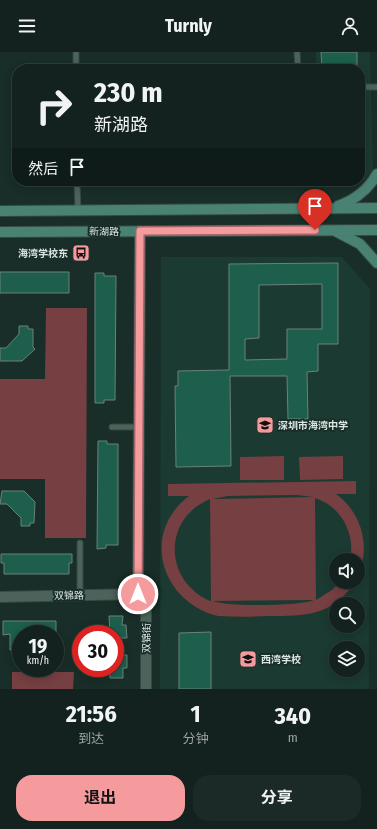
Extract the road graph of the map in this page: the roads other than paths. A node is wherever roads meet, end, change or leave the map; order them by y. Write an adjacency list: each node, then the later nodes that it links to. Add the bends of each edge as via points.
1 (76, 52): 3 (lane)
2 (297, 52): 4 (lane)
3 (76, 64)
4 (298, 64)
5 (365, 87): 6 (lane)
6 (377, 87)
7 (377, 174): 9 (main road, via 360,195)
8 (77, 186): 12 (lane)
9 (333, 208): 10 (main road, 新湖路); 12 (main road, 新湖路)
10 (377, 208)
11 (0, 211): 12 (main road, 新湖路)
12 (78, 211)
13 (331, 230): 14 (main road, 新湖路); 15 (main road, 新湖路); 17 (main road, via 360,244)
14 (377, 230)
15 (140, 231): 16 (main road, 新湖路); 19 (street, 双锦街)
16 (0, 232)
17 (377, 263)
18 (112, 427): 19 (lane)
19 (139, 427): 21 (street, 双锦街)
20 (80, 543): 22 (lane)
21 (138, 594): 22 (street, 双锦路); 24 (street, 双锦街, via 146,602)
22 (80, 595): 23 (street, 双锦路)
23 (0, 597)
24 (146, 689)

